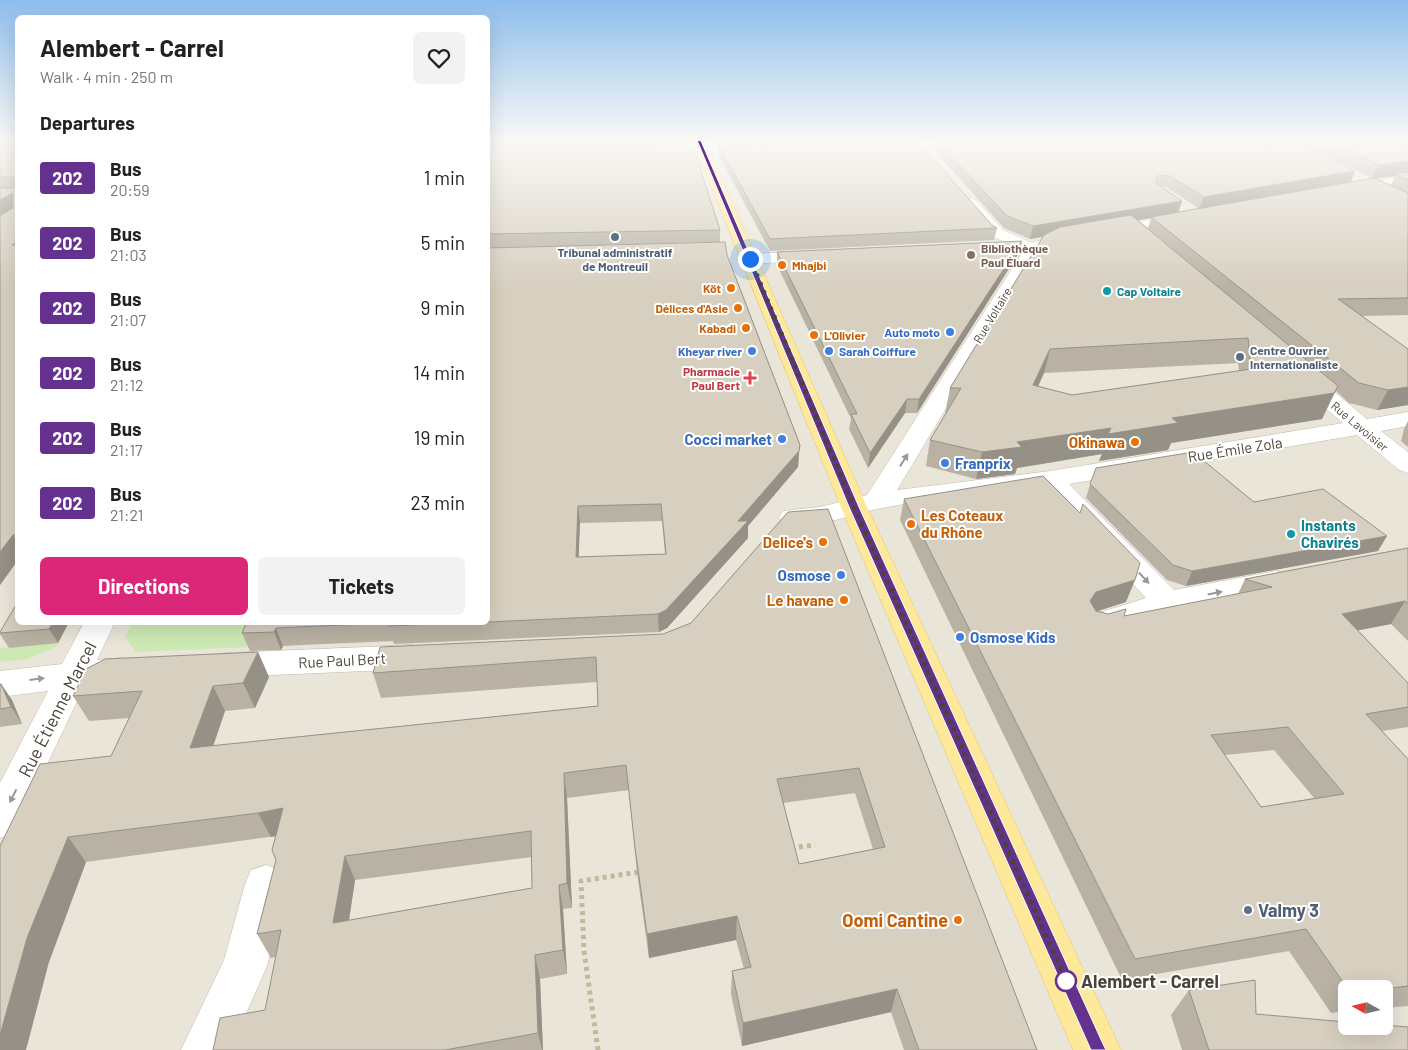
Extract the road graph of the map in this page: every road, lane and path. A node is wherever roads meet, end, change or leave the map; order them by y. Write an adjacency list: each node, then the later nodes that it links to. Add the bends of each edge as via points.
1 (717, 190): 12 (main road)
2 (967, 190): 9 (street, via 997,233)
3 (1349, 190): 5 (street)
4 (1378, 190): 6 (street)
5 (1332, 193)
6 (1391, 197)
7 (1183, 207): 8 (street, via 1198,217)
8 (1131, 228): 9 (street); 11 (street)
9 (1026, 244): 10 (street); 19 (street, Rue Voltaire, one-way to 9, via 1031,252)
10 (992, 246)
11 (1152, 247)
12 (741, 253): 13 (street); 19 (main road)
13 (828, 255)
14 (1286, 364): 16 (street, Rue Lavoisier)
15 (1408, 419): 16 (street, Rue Émile Zola)
16 (1361, 428): 17 (street, Rue Lavoisier); 18 (street, Rue Émile Zola)
17 (1408, 465)
18 (1050, 479): 19 (street, Rue Émile Zola); 22 (street, one-way to 22)
19 (866, 504): 20 (street, via 790,518 780,522); 37 (main road)
20 (768, 536)
21 (1301, 576): 22 (street, one-way to 21)
22 (1167, 602): 23 (street)
23 (1100, 624)
24 (99, 625): 28 (street, Rue Étienne Marcel)
25 (445, 655): 26 (street, Rue Paul Bert)
26 (198, 667)
27 (148, 669): 28 (street)
28 (75, 675): 29 (street, one-way to 28); 30 (street, Rue Étienne Marcel, one-way to 30)
29 (0, 684)
30 (0, 821)
31 (815, 844): 32 (path)
32 (786, 849)
33 (649, 870): 36 (path, via 581,881 584,951)
34 (266, 884): 35 (street, via 245,966)
35 (205, 1050)
36 (598, 1050)
37 (1097, 1050)

